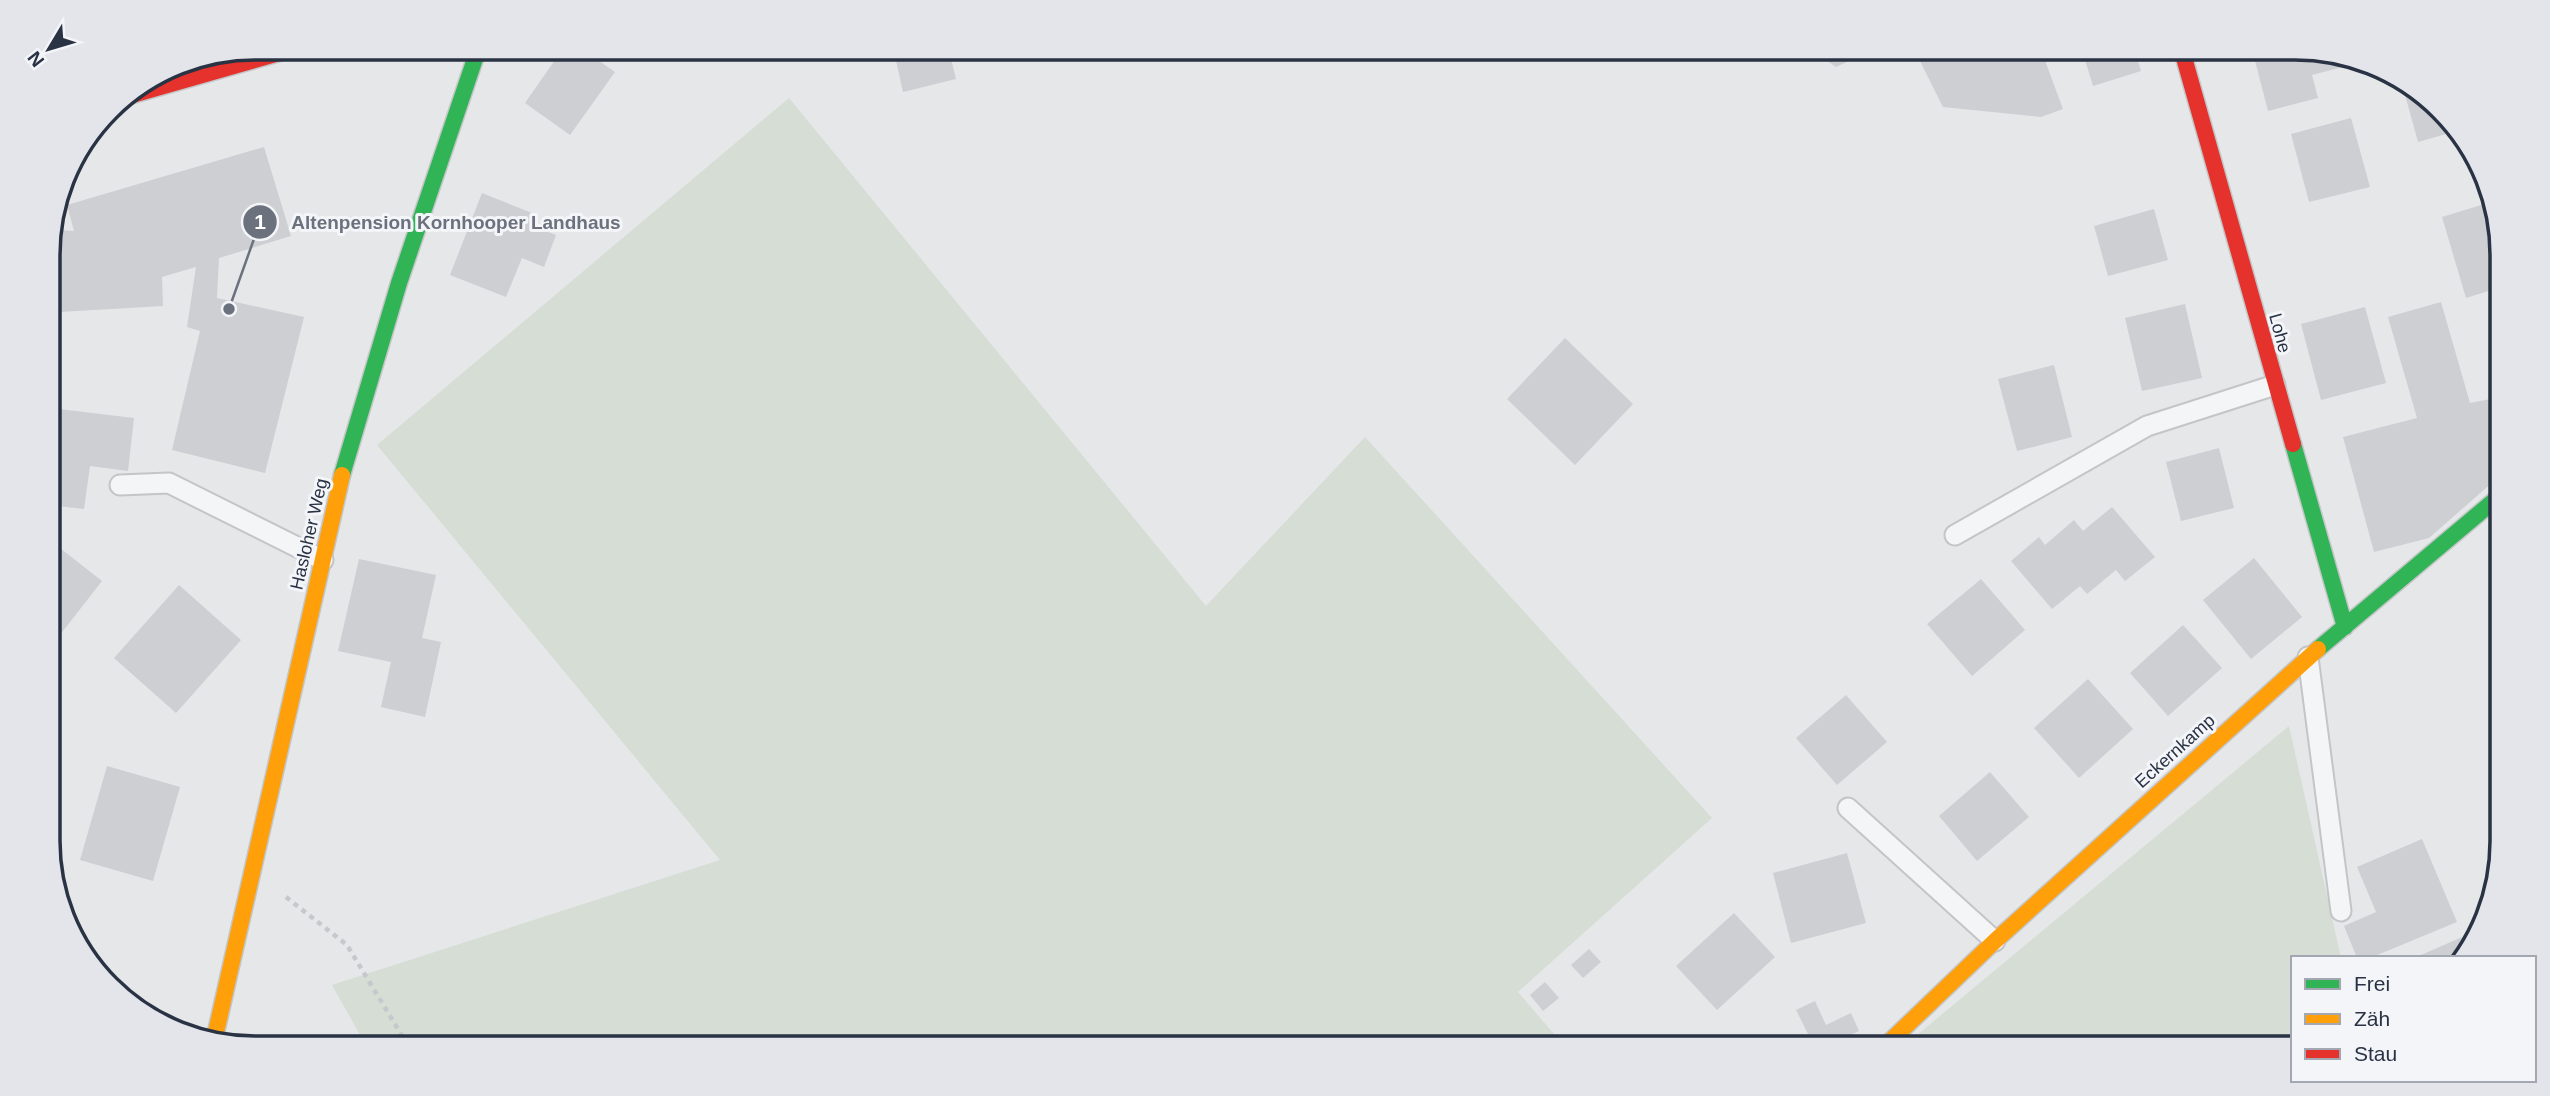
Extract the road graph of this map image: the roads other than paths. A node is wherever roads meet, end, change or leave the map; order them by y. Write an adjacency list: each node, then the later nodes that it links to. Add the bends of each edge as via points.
1 (254, 60): 4 (street)
2 (475, 60): 9 (street, Hasloher Weg, via 345,459)
3 (2186, 60): 5 (street, Lohe)
4 (150, 90)
5 (2274, 386): 8 (lane, via 2147,426); 10 (street, Lohe)
6 (120, 485): 9 (lane, via 169,483)
7 (2490, 504): 10 (street, Eckernkamp)
8 (1955, 536)
9 (323, 560): 15 (street, Hasloher Weg)
10 (2345, 627): 11 (street, Eckernkamp)
11 (2308, 657): 13 (lane); 14 (street, Eckernkamp)
12 (1848, 808): 14 (lane)
13 (2341, 911)
14 (1994, 940): 16 (street, Eckernkamp)
15 (216, 1033)
16 (1895, 1036)

